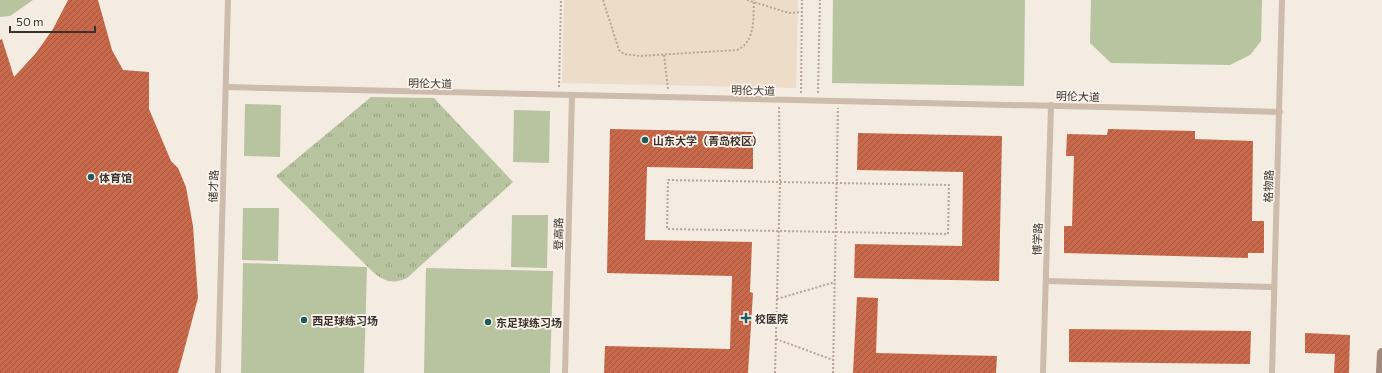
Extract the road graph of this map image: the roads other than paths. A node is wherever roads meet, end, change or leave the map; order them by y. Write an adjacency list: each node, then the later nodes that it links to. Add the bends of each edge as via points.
1 (228, 0): 3 (lane, 储才路)
2 (1282, 0): 6 (lane, 格物路)
3 (226, 87): 4 (lane, 明伦大道); 10 (lane, 储才路)
4 (572, 96): 5 (lane, 明伦大道); 11 (lane, 登高路)
5 (1052, 105): 6 (lane, 明伦大道); 7 (lane, 博学路)
6 (1280, 112): 8 (lane, 格物路)
7 (1046, 280): 8 (lane); 12 (lane, 博学路)
8 (1274, 287): 13 (lane, 格物路)
9 (1382, 353): 14 (main road)
10 (218, 373)
11 (565, 373)
12 (1043, 373)
13 (1272, 373)
14 (1381, 373)

